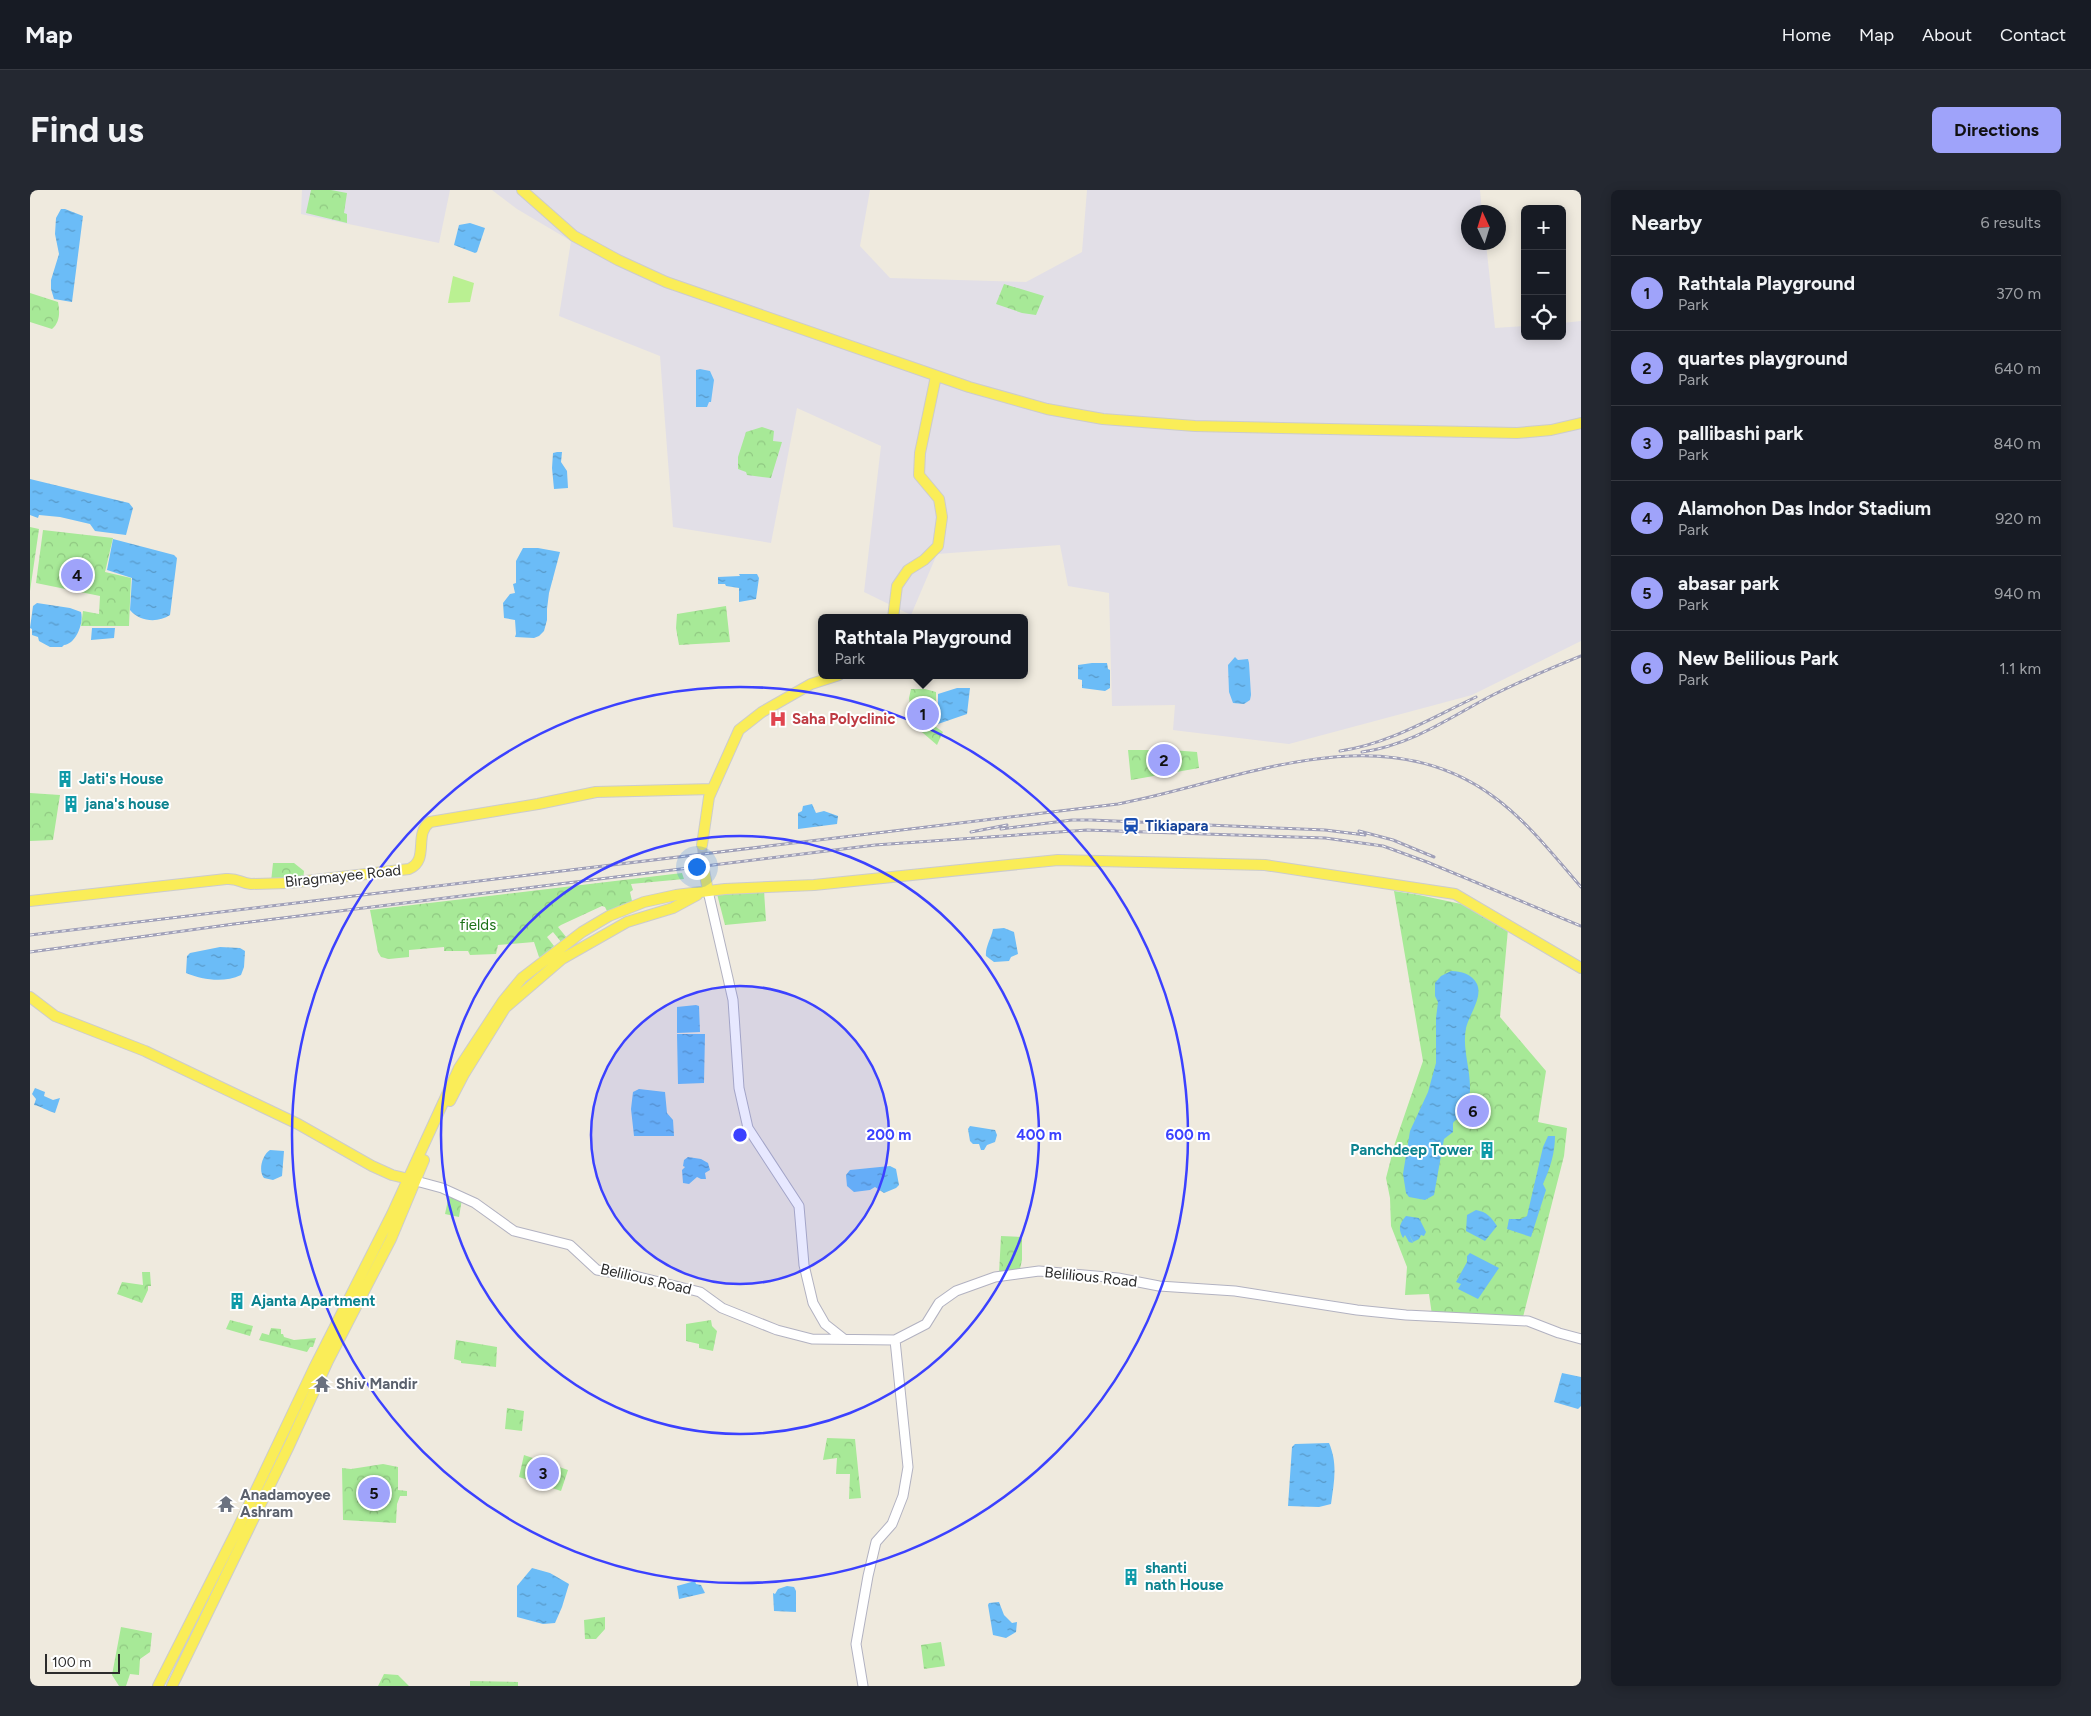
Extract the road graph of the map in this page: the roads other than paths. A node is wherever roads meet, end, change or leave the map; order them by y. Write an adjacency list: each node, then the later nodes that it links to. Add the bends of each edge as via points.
1 (522, 190): 2 (main road, via 574,236 666,282)
2 (936, 376): 3 (main road, via 1047,409 1103,419 1195,426 1517,432 1551,430); 4 (main road, via 920,453 919,476 939,500 942,517 938,546 908,570 897,586)
3 (1581, 423)
4 (894, 614)
5 (828, 679): 6 (main road, via 812,684 762,712 739,730)
6 (712, 789): 7 (main road); 10 (main road, Biragmayee Road, via 596,792 430,822 422,830 418,862 404,870 289,883 251,884 238,878)
7 (702, 845)
8 (704, 870): 9 (main road)
9 (705, 892): 11 (main road, via 814,885 1058,860 1265,865 1455,894); 13 (main road, via 651,901 609,916 582,932 522,978 459,1068); 15 (main road, via 733,1000 739,1088 748,1128 798,1206 804,1264 813,1303 825,1324)
10 (30, 901)
11 (1581, 968)
12 (30, 997): 13 (main road, via 55,1016 145,1051 298,1124 372,1166)
13 (412, 1180): 15 (main road, Belilious Road, via 442,1188 475,1203 514,1231 570,1245 597,1270 700,1292 722,1308 793,1335 812,1339); 17 (main road)
14 (1581, 1338): 16 (main road, Belilious Road, via 1528,1321 1357,1310 1235,1291 1159,1286 1118,1278 1039,1271 995,1277 956,1291 939,1304 926,1324)
15 (844, 1339): 16 (main road, Belilious Road)
16 (895, 1340): 20 (main road, via 908,1467 903,1496 892,1524 876,1542 868,1576 856,1644)
17 (299, 1411): 18 (main road); 19 (main road)
18 (158, 1686)
19 (172, 1686)
20 (863, 1686)

